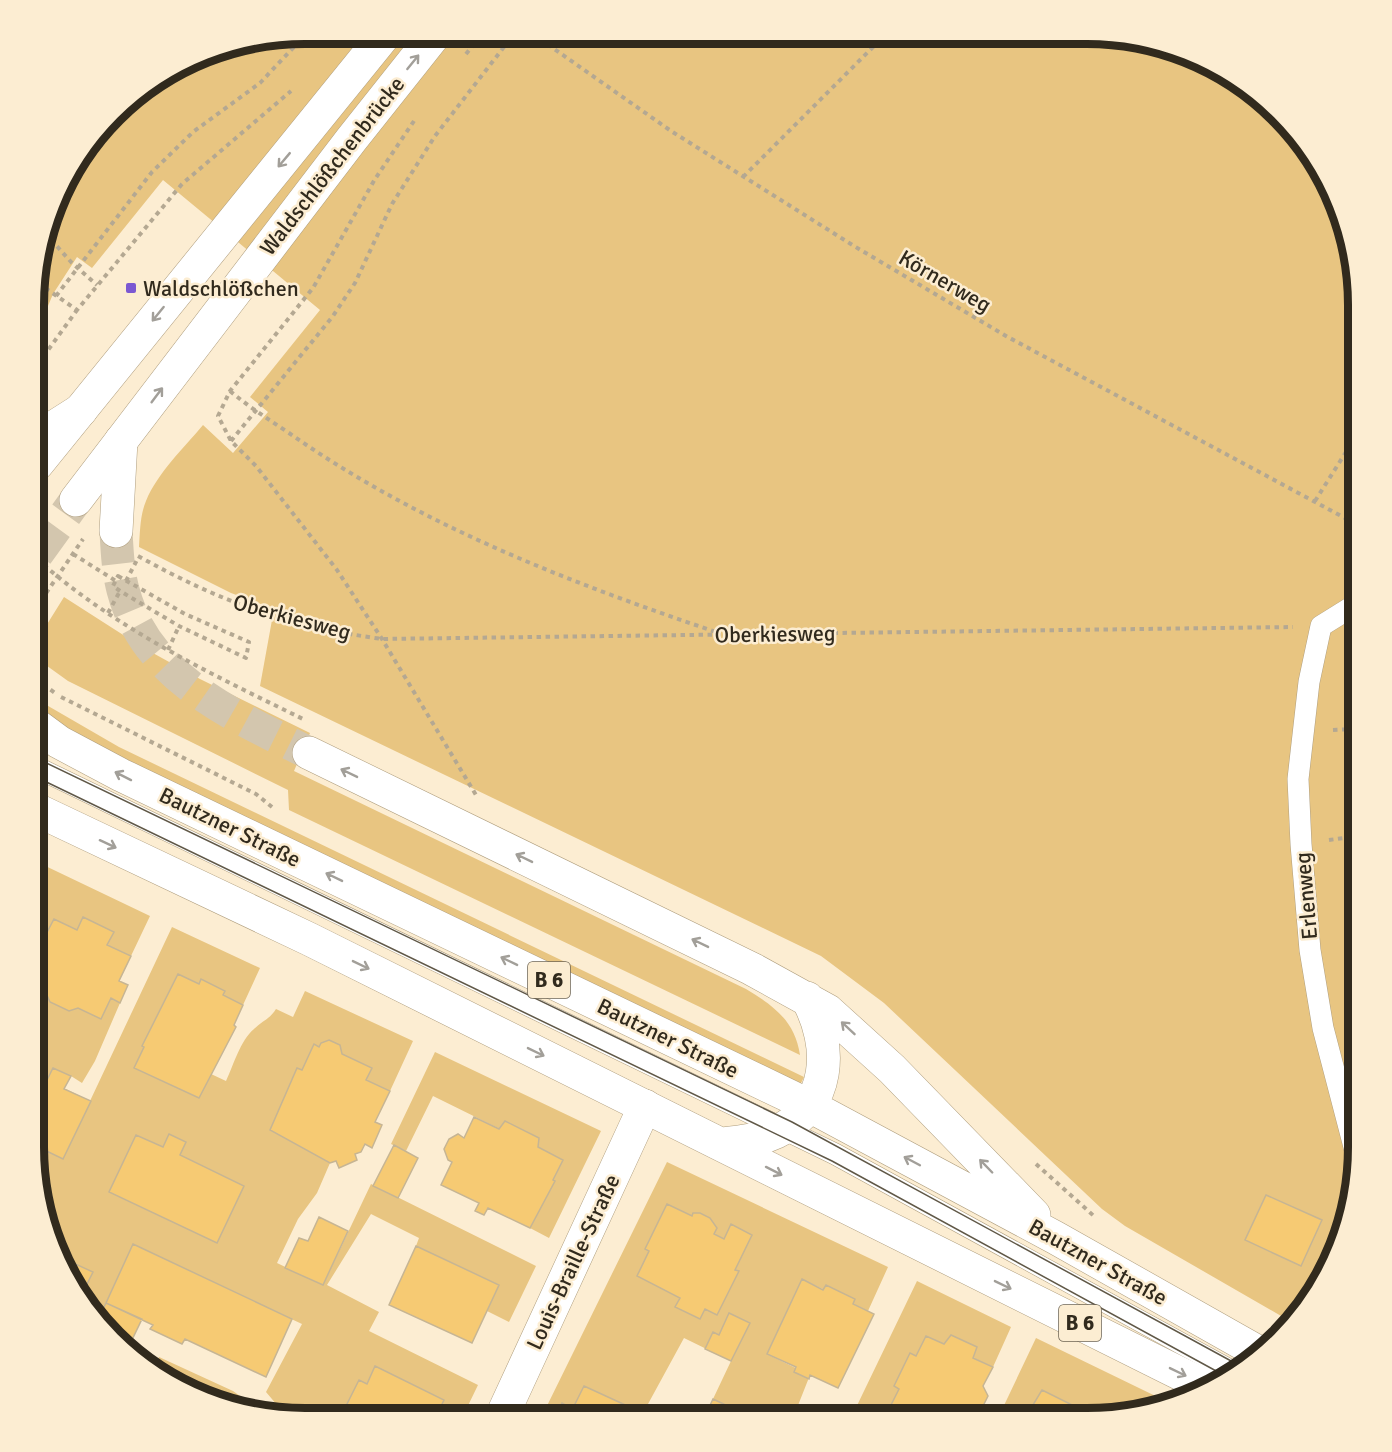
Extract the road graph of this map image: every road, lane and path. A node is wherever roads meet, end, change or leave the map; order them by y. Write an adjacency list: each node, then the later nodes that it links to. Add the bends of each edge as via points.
1 (297, 44): 13 (path, via 260,83 193,132 152,172)
2 (378, 44): 20 (main road, Waldschlößchenbrücke, one-way to 20)
3 (427, 44): 23 (main road, Waldschlößchenbrücke, one-way to 3)
4 (474, 44): 8 (path)
5 (506, 44): 21 (path, via 429,146 392,204 356,283)
6 (547, 44): 11 (path, Körnerweg)
7 (876, 44): 11 (path)
8 (462, 60)
9 (293, 89): 14 (path, via 182,184)
10 (419, 113): 19 (path, via 375,179 313,288)
11 (743, 177): 28 (path, Körnerweg, via 1006,336)
12 (51, 240): 13 (path)
13 (78, 268): 14 (path); 16 (path)
14 (98, 285): 17 (path)
15 (44, 287): 16 (path)
16 (56, 296): 17 (path)
17 (77, 310): 18 (path)
18 (44, 356)
19 (230, 391): 21 (path); 24 (path, via 218,416)
20 (81, 410): 22 (main road); 26 (main road, Waldschlößchenbrücke)
21 (255, 412): 24 (path); 45 (path, via 336,466 418,512 604,594)
22 (44, 434)
23 (121, 441): 27 (main road, Waldschlößchenbrücke); 30 (main road)
24 (231, 441): 46 (path, via 256,466 337,570)
25 (1348, 451): 28 (path)
26 (44, 455)
27 (76, 500)
28 (1315, 501): 29 (path, Körnerweg)
29 (1348, 519)
30 (116, 531)
31 (84, 536): 32 (path)
32 (73, 554): 35 (path); 36 (path)
33 (135, 563): 37 (path)
34 (44, 566): 35 (path)
35 (57, 578): 40 (path); 42 (path)
36 (116, 581): 37 (path, via 118,576); 39 (path, via 113,586)
37 (126, 581): 43 (path, via 185,614 249,642 246,658)
38 (193, 586): 46 (path, Oberkiesweg, via 276,618 325,631)
39 (120, 591): 42 (path); 43 (path)
40 (44, 597)
41 (1348, 609): 44 (lane)
42 (108, 613): 47 (path)
43 (179, 626): 47 (path)
44 (1321, 626): 45 (path, Oberkiesweg); 57 (lane, Erlenweg, via 1309,682 1298,779 1301,844 1323,1028)
45 (723, 634): 46 (path, Oberkiesweg)
46 (382, 639): 52 (path)
47 (168, 650): 48 (path)
48 (182, 658)
49 (44, 731): 55 (main road, Bautzner Straße / B 6, one-way to 49, via 121,775)
50 (309, 753): 54 (main road, one-way to 50)
51 (44, 771): 58 (lane)
52 (481, 803)
53 (44, 813): 56 (main road, B 6, one-way to 56, via 309,939)
54 (807, 998): 55 (main road, via 823,1034 825,1056 823,1075); 62 (main road, one-way to 54, via 892,1069 841,1021)
55 (808, 1105): 58 (main road); 62 (main road, Bautzner Straße / B 6, one-way to 55)
56 (645, 1106): 59 (main road, B 6); 66 (main road, Louis-Braille-Straße)
57 (1348, 1124)
58 (783, 1129): 59 (main road, via 752,1140); 64 (lane, via 836,1154)
59 (722, 1144): 65 (main road, B 6, one-way to 65)
60 (1028, 1156): 61 (path)
61 (1102, 1224)
62 (1056, 1238): 63 (main road, Bautzner Straße / B 6)
63 (1253, 1349)
64 (1227, 1369)
65 (1200, 1383)
66 (506, 1408)

